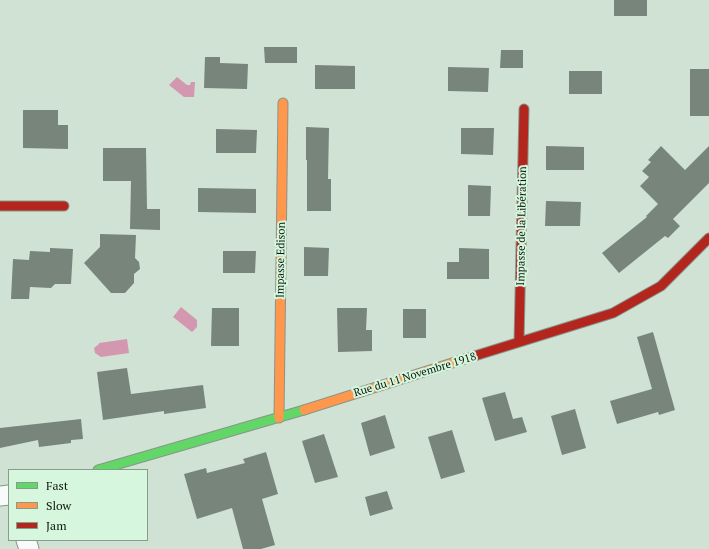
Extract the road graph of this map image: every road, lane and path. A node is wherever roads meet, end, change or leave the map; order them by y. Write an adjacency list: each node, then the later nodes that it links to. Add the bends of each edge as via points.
1 (283, 103): 7 (street, Impasse Edison)
2 (524, 109): 6 (street, Impasse de la Libération)
3 (0, 206): 4 (street)
4 (64, 206)
5 (709, 238): 6 (street, Rue du 11 Novembre 1918, via 661,286 613,313)
6 (519, 342): 7 (street, Rue du 11 Novembre 1918)
7 (279, 418): 8 (street, Rue du 11 Novembre 1918)
8 (101, 469)

